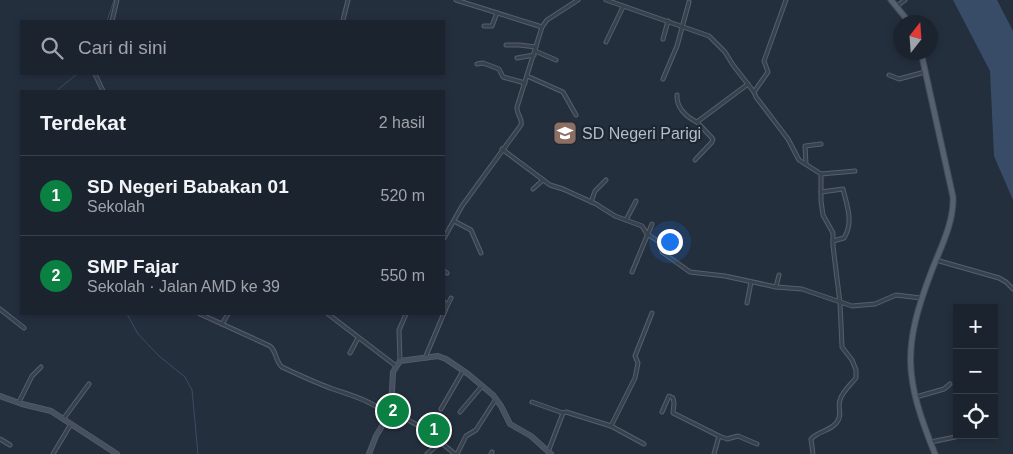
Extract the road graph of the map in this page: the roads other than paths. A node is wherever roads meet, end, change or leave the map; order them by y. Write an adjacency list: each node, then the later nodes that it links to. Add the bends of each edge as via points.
1 (117, 0): 14 (street)
2 (348, 0): 15 (street)
3 (456, 0): 12 (street)
4 (578, 0): 19 (street, via 547,20)
5 (606, 0): 11 (street)
6 (786, 0): 36 (street, via 764,62 768,72)
7 (890, 0): 10 (main road)
8 (905, 0): 10 (street)
9 (689, 2): 18 (street)
10 (896, 6): 13 (main road)
11 (623, 7): 16 (street); 21 (street)
12 (497, 13): 17 (street, via 492,26); 19 (street)
13 (903, 15)
14 (112, 20)
15 (343, 20)
16 (668, 21): 18 (street); 20 (street)
17 (484, 26)
18 (683, 26): 32 (street); 34 (street, via 712,39)
19 (542, 27): 23 (street)
20 (663, 39)
21 (606, 42)
22 (506, 45): 23 (street, via 519,44)
23 (535, 51): 24 (street); 25 (street); 31 (street)
24 (518, 58)
25 (556, 60)
26 (923, 60): 28 (main road)
27 (477, 64): 33 (street, via 483,63 500,70 503,77)
28 (925, 72): 30 (street, via 899,79); 59 (main road, via 953,197 952,212)
29 (95, 75): 35 (street)
30 (889, 75)
31 (527, 76): 33 (street); 38 (street, via 563,92)
32 (663, 79)
33 (525, 82): 41 (street, via 517,107 521,125)
34 (748, 84): 36 (street); 39 (street)
35 (103, 90)
36 (754, 92): 43 (street, via 799,160)
37 (677, 95): 39 (street, via 677,104)
38 (576, 115)
39 (697, 122): 42 (street, via 713,139)
40 (821, 144): 43 (street, via 805,146)
41 (502, 149): 46 (street); 53 (street)
42 (695, 160)
43 (806, 165): 45 (street)
44 (855, 171): 45 (street)
45 (821, 174): 49 (street)
46 (543, 180): 48 (street); 51 (street)
47 (606, 180): 51 (street, via 595,191)
48 (532, 189)
49 (821, 192): 57 (street, via 823,215 833,231); 57 (street, via 843,189 849,225 844,238)
50 (636, 201): 52 (street)
51 (591, 202): 52 (street)
52 (626, 220): 55 (street, via 644,228)
53 (454, 221): 56 (street); 58 (street, via 471,230)
54 (652, 224): 55 (street)
55 (647, 234): 60 (street); 62 (street, via 660,242 662,252 688,271)
56 (445, 236)
57 (833, 242): 68 (street)
58 (482, 253)
59 (936, 260): 64 (street, via 998,278); 66 (main road)
60 (632, 272)
61 (779, 275): 63 (street)
62 (751, 282): 63 (street); 69 (street)
63 (776, 287): 68 (street, via 804,290)
64 (1013, 289)
65 (451, 298): 70 (street)
66 (921, 298): 68 (street, via 896,295 879,303 857,306); 92 (main road, via 910,354)
67 (445, 303): 70 (street)
68 (840, 303): 119 (street, via 842,347 852,360 856,378 841,397 838,421 811,439)
69 (747, 304)
70 (447, 306): 72 (street)
71 (0, 309): 80 (street)
72 (445, 311)
73 (652, 313): 103 (street, via 636,356 636,378)
74 (202, 315): 79 (street)
75 (227, 315): 79 (street)
76 (329, 315): 81 (street)
77 (406, 315): 84 (street, via 399,330)
78 (443, 315): 83 (street)
79 (222, 324): 100 (street, via 270,346 282,368 364,399)
80 (24, 328)
81 (358, 338): 82 (street); 85 (street)
82 (350, 353)
83 (424, 359): 84 (street); 87 (street, via 440,356)
84 (400, 361): 85 (street)
85 (396, 366): 100 (street)
86 (41, 367): 94 (street, via 32,376)
87 (463, 371): 90 (street); 96 (street)
88 (88, 384): 101 (street)
89 (950, 384): 92 (street, via 944,389)
90 (482, 386): 93 (street); 97 (street)
91 (0, 396): 94 (street)
92 (915, 397): 108 (main road)
93 (496, 398): 112 (street, via 510,424); 117 (street)
94 (19, 402): 101 (street, via 47,409)
95 (532, 402): 99 (street)
96 (441, 409)
97 (460, 412)
98 (662, 412): 104 (street, via 669,396 674,402 673,413)
99 (563, 413): 103 (street, via 570,412); 112 (street)
100 (390, 414): 107 (street, via 422,428); 115 (street)
101 (64, 418): 102 (street)
102 (71, 424): 113 (street); 114 (street)
103 (611, 426): 109 (street)
104 (719, 436): 110 (street, via 727,439 738,436); 118 (street)
105 (953, 437): 108 (street)
106 (0, 439): 111 (street)
107 (441, 442): 116 (street); 117 (street)
108 (930, 442): 120 (main road)
109 (644, 444)
110 (757, 444)
111 (10, 445)
112 (550, 453)
113 (53, 454)
114 (117, 454)
115 (368, 454)
116 (427, 454)
117 (456, 454)
118 (714, 454)
119 (813, 454)
120 (935, 454)

